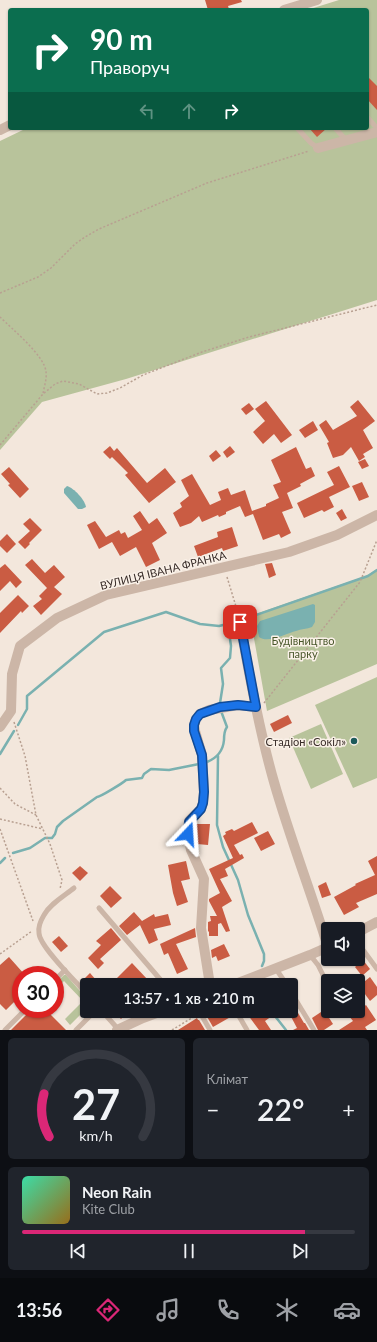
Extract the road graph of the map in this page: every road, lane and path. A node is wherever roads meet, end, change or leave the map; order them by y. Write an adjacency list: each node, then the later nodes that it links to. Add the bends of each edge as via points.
1 (317, 0): 2 (street)
2 (291, 8)
3 (369, 118): 4 (lane)
4 (377, 128)
5 (299, 130): 9 (lane)
6 (336, 130): 8 (lane)
7 (377, 132): 8 (street)
8 (346, 140): 9 (street)
9 (318, 148): 10 (path, via 207,183 99,230 80,240 38,277)
10 (0, 293)
11 (377, 304): 13 (path, via 215,348 143,375 107,393 97,394 79,384 63,381)
12 (0, 317): 13 (path, via 44,363 46,375)
13 (43, 394): 14 (path)
14 (0, 445)
15 (377, 515): 17 (street, ВУЛИЦЯ ІВАНА ФРАНКА, via 337,535 289,552)
16 (377, 540): 20 (path, via 360,582)
17 (224, 567): 18 (path); 19 (street, ВУЛИЦЯ ІВАНА ФРАНКА, via 106,595 57,618 20,646 12,674)
18 (239, 617): 20 (street)
19 (11, 702): 21 (street); 23 (path, via 25,756)
20 (256, 710): 31 (street, via 288,831); 44 (street, via 238,705 209,710 200,714 194,725 202,755 204,792 201,809 189,822 188,834 191,850 204,879 201,928)
21 (0, 727)
22 (0, 788): 23 (path, via 15,804)
23 (36, 815): 26 (path)
24 (0, 818): 26 (path)
25 (0, 829): 32 (path)
26 (43, 829): 28 (path, via 62,880)
27 (74, 888): 28 (lane)
28 (56, 903): 34 (lane, via 44,914)
29 (99, 908): 43 (lane)
30 (377, 922): 33 (street)
31 (321, 927)
32 (36, 928): 34 (path); 37 (path)
33 (365, 928)
34 (39, 934): 41 (lane, via 41,941)
35 (321, 950): 38 (street)
36 (365, 953): 40 (lane)
37 (0, 954)
38 (310, 955): 39 (street); 42 (lane)
39 (276, 969): 45 (street); 46 (lane)
40 (377, 969)
41 (65, 970): 47 (lane)
42 (322, 974)
43 (159, 978)
44 (209, 978)
45 (251, 978)
46 (282, 978)
47 (80, 986)
48 (298, 1004): 62 (lane)
49 (17, 1018): 56 (lane)
50 (88, 1018): 57 (lane)
51 (108, 1018): 58 (lane)
52 (143, 1018): 58 (street)
53 (191, 1018): 59 (path)
54 (203, 1018): 60 (lane)
55 (240, 1018): 61 (lane)
56 (5, 1030)
57 (76, 1030)
58 (118, 1030)
59 (172, 1030)
60 (210, 1030)
61 (247, 1030)
62 (314, 1030)

